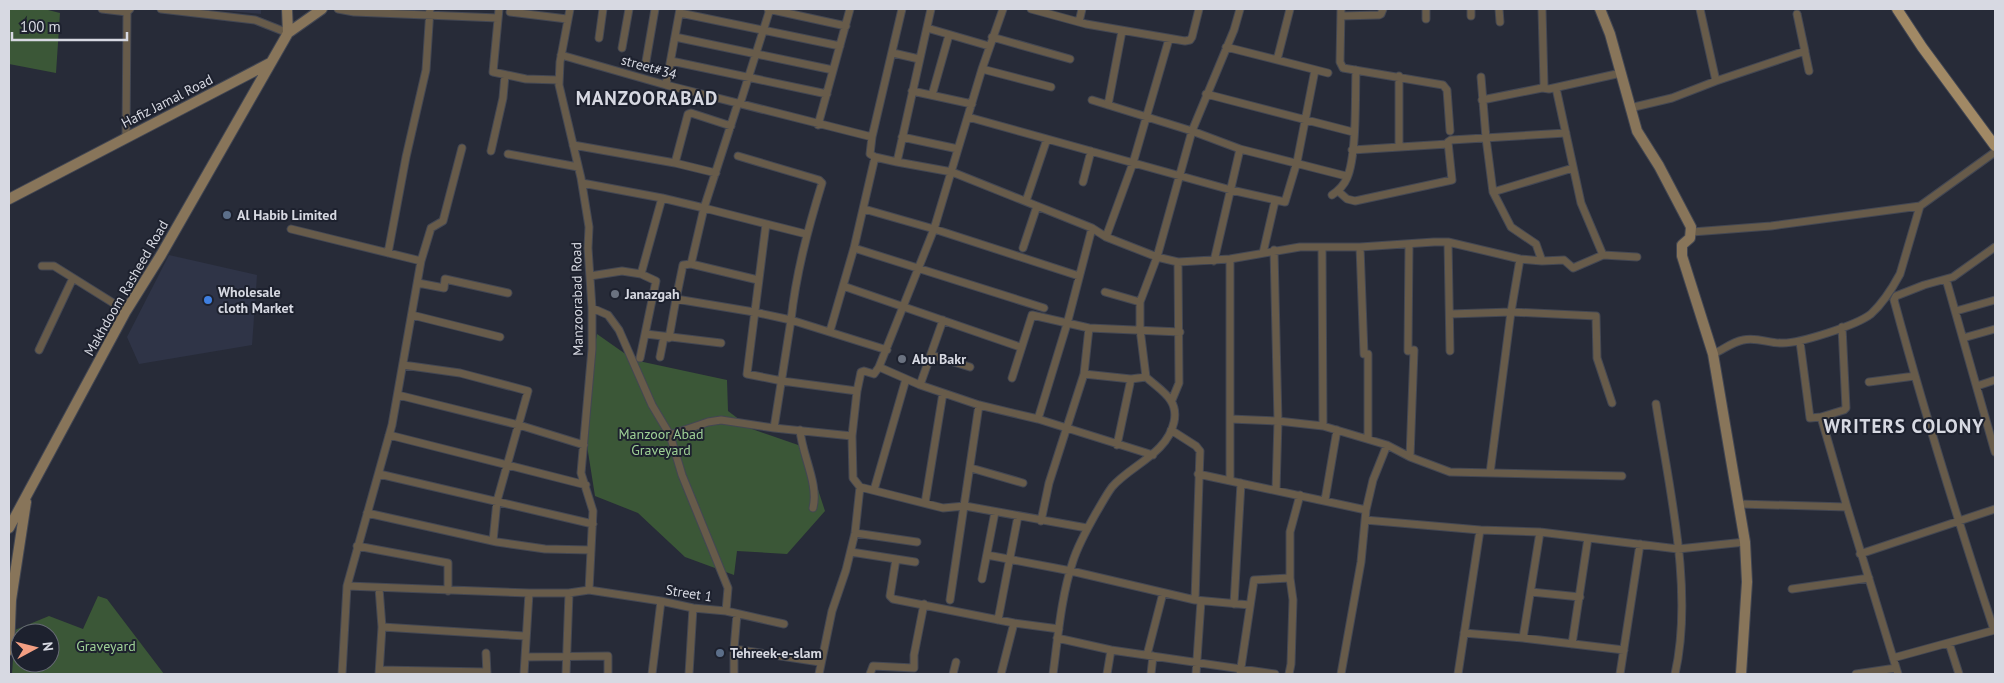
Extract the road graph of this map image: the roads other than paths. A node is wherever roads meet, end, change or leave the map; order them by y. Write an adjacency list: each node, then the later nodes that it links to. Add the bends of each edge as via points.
1 (102, 9): 28 (street)
2 (162, 9): 42 (street, via 255,20)
3 (287, 9): 42 (main road)
4 (322, 9): 42 (main road)
5 (338, 9): 30 (street)
6 (499, 9): 33 (street)
7 (570, 9): 34 (street, Manzoorabad Road)
8 (603, 9): 46 (street)
9 (629, 9): 51 (street)
10 (655, 9): 60 (street)
11 (769, 9): 38 (street); 40 (street)
12 (850, 9): 38 (street)
13 (902, 9): 53 (street)
14 (931, 9): 39 (street)
15 (1003, 9): 45 (street)
16 (1031, 9): 36 (street)
17 (1082, 9): 36 (street)
18 (1199, 9): 47 (street, via 1190,40)
19 (1240, 9): 50 (street)
20 (1290, 9): 57 (street)
21 (1382, 9): 32 (street, via 1379,15)
22 (1426, 9): 35 (street)
23 (1499, 9): 37 (street)
24 (1542, 9): 76 (street)
25 (1600, 9): 67 (main road)
26 (1700, 9): 73 (street)
27 (1897, 9): 104 (main road)
28 (129, 10): 99 (street)
29 (680, 11): 40 (street); 44 (street)
30 (430, 12): 33 (street); 154 (street, via 426,70)
31 (510, 12): 34 (street)
32 (1341, 12): 64 (street, via 1341,66)
33 (498, 18): 68 (street, via 493,72)
34 (567, 19): 54 (street, Manzoorabad Road)
35 (1426, 19)
36 (1078, 22): 41 (street)
37 (1500, 22)
38 (846, 26): 48 (street)
39 (927, 28): 43 (street); 55 (street)
40 (764, 30): 48 (street); 52 (street)
41 (1122, 31): 47 (street); 86 (street)
42 (288, 33): 59 (main road)
43 (948, 34): 49 (street); 81 (street)
44 (675, 36): 52 (street); 58 (street)
45 (992, 37): 49 (street); 56 (street)
46 (599, 38)
47 (1169, 39): 89 (street)
48 (840, 46): 62 (street)
49 (989, 46): 61 (street)
50 (1226, 46): 57 (street); 80 (street)
51 (622, 48)
52 (756, 52): 62 (street); 69 (street)
53 (893, 53): 55 (street); 97 (street)
54 (561, 55): 72 (street, Manzoorabad Road); 74 (street, street#34)
55 (919, 58): 78 (street)
56 (1070, 59)
57 (1276, 60): 63 (street)
58 (671, 61): 69 (street); 74 (street)
59 (270, 63): 99 (main road, Hafiz Jamal Road); 183 (main road, Makhdoom Rasheed Road)
60 (645, 67)
61 (982, 69): 75 (street); 85 (street)
62 (833, 70): 79 (street)
63 (1315, 70): 66 (street); 90 (street)
64 (1356, 70): 70 (street); 95 (street)
65 (1809, 71): 73 (street, via 1797,14 1805,51)
66 (1328, 73)
67 (1621, 73): 77 (street); 87 (main road)
68 (505, 74): 72 (street, via 526,79); 110 (street)
69 (748, 76): 79 (street); 84 (street)
70 (1399, 76): 94 (street, via 1446,87); 105 (street)
71 (1480, 77): 83 (street)
72 (559, 80): 103 (street, Manzoorabad Road)
73 (1716, 81): 87 (street, via 1672,98)
74 (666, 85): 84 (street, street#34)
75 (1051, 87)
76 (1542, 88): 77 (street); 83 (street)
77 (1556, 88): 96 (street)
78 (912, 91): 81 (street); 98 (street)
79 (827, 94): 91 (street)
80 (1206, 94): 90 (street); 93 (street)
81 (932, 95): 85 (street)
82 (1092, 100): 86 (street)
83 (1482, 100): 100 (street)
84 (739, 103): 91 (street, street#34); 92 (street)
85 (972, 104): 88 (street)
86 (1108, 105): 89 (street)
87 (1630, 108): 142 (main road, via 1637,131 1680,203)
88 (968, 117): 101 (street); 108 (street)
89 (1146, 118): 93 (street); 119 (street)
90 (1305, 120): 95 (street); 117 (street)
91 (818, 125): 97 (street, street#34)
92 (731, 126): 118 (street, via 689,113); 123 (street)
93 (1192, 130): 107 (street); 124 (street)
94 (1450, 130)
95 (1354, 132): 109 (street)
96 (1566, 134): 100 (street); 121 (street)
97 (872, 137): 115 (street, via 870,151)
98 (902, 137): 108 (street); 116 (street)
99 (126, 138): 131 (main road, Hafiz Jamal Road)
100 (1486, 138): 102 (street, via 1451,140); 129 (street)
101 (1047, 139): 111 (street); 132 (street)
102 (1448, 144): 105 (street); 109 (street, via 1451,180 1355,201 1335,193 1347,177)
103 (573, 145): 118 (street); 120 (street, Manzoorabad Road)
104 (1995, 146)
105 (1399, 147): 109 (street)
106 (462, 148): 160 (street, via 443,221 431,228)
107 (1240, 148): 117 (street); 128 (street)
108 (958, 149): 122 (street)
109 (1352, 150)
110 (491, 151)
111 (1091, 151): 119 (street); 126 (street)
112 (1995, 152): 135 (street)
113 (508, 154): 120 (street)
114 (738, 156): 143 (street, via 821,181)
115 (875, 157): 116 (street); 137 (street)
116 (897, 162): 122 (street)
117 (1297, 162): 125 (street); 133 (street, via 1286,201)
118 (675, 163): 123 (street)
119 (1134, 163): 124 (street); 144 (street)
120 (578, 167): 127 (street, Manzoorabad Road)
121 (1574, 168): 129 (street); 155 (street, via 1585,216)
122 (952, 172): 132 (street); 141 (street)
123 (716, 173): 136 (street)
124 (1179, 174): 128 (street); 157 (street)
125 (1346, 176)
126 (1082, 182)
127 (582, 184): 130 (street); 168 (street, Manzoorabad Road, via 589,227)
128 (1231, 190): 133 (street); 161 (street)
129 (1493, 192): 162 (street, via 1511,227 1536,244)
130 (662, 198): 136 (street); 167 (street)
131 (9, 199)
132 (1026, 201): 134 (street)
133 (1275, 201): 153 (street)
134 (1037, 206): 139 (street); 151 (street)
135 (1920, 206): 142 (street, via 1771,226); 192 (street, via 1896,283 1872,313)
136 (704, 208): 138 (street); 164 (street)
137 (864, 209): 141 (street); 150 (street)
138 (766, 224): 143 (street); 172 (street)
139 (1092, 228): 144 (street); 169 (street)
140 (291, 229): 154 (street)
141 (934, 229): 166 (street); 169 (street)
142 (1692, 232): 208 (main road, via 1682,246 1682,256)
143 (806, 234): 189 (street)
144 (1106, 237): 157 (street)
145 (1448, 242): 146 (street); 159 (street); 187 (street)
146 (1409, 244): 148 (street); 253 (street, via 1408,351 1414,350)
147 (1322, 247): 148 (street); 152 (street); 238 (street)
148 (1360, 247): 247 (street, via 1364,354 1368,354)
149 (1995, 247): 171 (street)
150 (854, 248): 166 (street); 174 (street)
151 (1023, 248)
152 (1274, 250): 153 (street); 236 (street)
153 (1263, 252): 158 (street)
154 (388, 253): 160 (street)
155 (1603, 255): 156 (street); 162 (street, via 1575,268 1564,260)
156 (1637, 257)
157 (1157, 258): 163 (street); 179 (street)
158 (1230, 259): 161 (street); 234 (street)
159 (1520, 259): 162 (street); 185 (street)
160 (421, 261): 173 (street)
161 (1214, 261): 163 (street)
162 (1542, 261)
163 (1178, 262): 197 (street)
164 (691, 264): 172 (street); 177 (street, via 683,265)
165 (42, 266): 170 (street, via 54,266)
166 (918, 268): 180 (street); 182 (street)
167 (641, 274): 168 (street, via 622,271); 198 (street, via 656,281)
168 (590, 276): 181 (street, Manzoorabad Road)
169 (1080, 276): 191 (street)
170 (73, 278): 183 (street); 205 (street)
171 (1946, 279): 186 (street); 216 (street, via 1894,297)
172 (758, 280): 184 (street)
173 (418, 283): 176 (street, via 444,288 446,279); 188 (street)
174 (843, 286): 180 (street); 196 (street)
175 (1105, 292): 179 (street)
176 (508, 293)
177 (676, 299): 184 (street); 200 (street)
178 (1995, 300): 186 (street)
179 (1140, 302): 194 (street)
180 (903, 306): 190 (street); 206 (street)
181 (592, 308): 245 (street, via 608,315 619,330 652,405); 250 (street, Manzoorabad Road)
182 (1044, 308)
183 (126, 312): 268 (main road, Makhdoom Rasheed Road)
184 (754, 312): 189 (street); 222 (street, via 747,374)
185 (1511, 312): 187 (street); 230 (street, via 1596,316 1596,358); 256 (street)
186 (1956, 312): 201 (street)
187 (1450, 314): 207 (street)
188 (412, 315): 199 (street); 212 (street)
189 (791, 320): 196 (street); 222 (street)
190 (944, 320): 204 (street); 209 (street)
191 (1067, 324): 193 (street); 204 (street, via 1032,315); 235 (street)
192 (1842, 327): 202 (street); 233 (street, via 1846,410)
193 (1089, 328): 194 (street); 215 (street)
194 (1140, 329): 197 (street); 217 (street)
195 (1995, 329): 201 (street)
196 (830, 331): 206 (street)
197 (1180, 332): 229 (street, via 1179,382)
198 (646, 334): 200 (street); 211 (street)
199 (500, 337)
200 (666, 337): 203 (street); 210 (street)
201 (1964, 338): 225 (street)
202 (1800, 342): 208 (street, via 1781,344 1745,339); 233 (street, via 1810,418)
203 (721, 343)
204 (1020, 347): 218 (street)
205 (39, 350)
206 (887, 350): 213 (street)
207 (1450, 352)
208 (1712, 354): 272 (main road)
209 (931, 355): 214 (street); 224 (street)
210 (660, 357)
211 (640, 358)
212 (403, 365): 228 (street); 237 (street, via 460,373 528,391)
213 (879, 367): 219 (street); 226 (street, via 874,374 861,372)
214 (970, 367)
215 (1084, 374): 220 (street); 240 (street)
216 (1915, 376): 223 (street); 283 (street)
217 (1146, 377): 220 (street); 229 (street)
218 (1012, 378)
219 (906, 379): 224 (street); 265 (street)
220 (1131, 379): 248 (street)
221 (1995, 380): 225 (street)
222 (782, 382): 226 (street); 239 (street)
223 (1869, 382)
224 (920, 385): 227 (street)
225 (1977, 386): 251 (street)
226 (857, 391): 246 (street)
227 (943, 393): 232 (street); 271 (street)
228 (398, 394): 237 (street); 244 (street)
229 (1172, 400): 242 (street, via 1175,408)
230 (1612, 403)
231 (1656, 404): 296 (street)
232 (980, 405): 235 (street); 255 (street)
233 (1821, 417): 274 (street)
234 (1230, 419): 236 (street); 260 (street)
235 (1038, 420): 240 (street)
236 (1278, 421): 238 (street); 266 (street)
237 (519, 425): 250 (street); 254 (street)
238 (1323, 426): 243 (street)
239 (774, 428): 241 (street); 245 (street, via 721,420)
240 (1068, 429): 248 (street); 282 (street, via 1049,483)
241 (800, 430): 246 (street); 275 (street, via 815,495)
242 (1171, 430): 252 (street); 258 (street, via 1199,448)
243 (1336, 430): 247 (street); 269 (street)
244 (390, 435): 254 (street); 257 (street)
245 (670, 436): 325 (street, via 682,475 728,588)
246 (852, 436): 264 (street, via 853,478)
247 (1368, 440): 249 (street)
248 (1117, 445): 252 (street)
249 (1386, 445): 253 (street); 277 (street)
250 (584, 446): 263 (street, Manzoorabad Road, via 582,473)
251 (1995, 452)
252 (1153, 455): 286 (street, via 1112,488)
253 (1410, 457): 256 (street, via 1450,472)
254 (507, 466): 263 (street); 270 (street)
255 (971, 468): 261 (street); 273 (street)
256 (1490, 473): 259 (street)
257 (379, 474): 270 (street); 279 (street)
258 (1198, 474): 260 (street); 320 (street)
259 (1622, 476)
260 (1230, 480): 262 (street)
261 (1022, 483)
262 (1241, 483): 266 (street); 322 (street)
263 (586, 486): 284 (street, Manzoorabad Road, via 593,511)
264 (860, 487): 265 (street); 289 (street)
265 (874, 490): 271 (street)
266 (1276, 490): 267 (street)
267 (1300, 495): 269 (street); 305 (street, via 1290,532)
268 (27, 496): 285 (main road, Makhdoom Rasheed Road); 340 (main road, via 11,600)
269 (1325, 500): 277 (street)
270 (497, 501): 284 (street); 291 (street)
271 (925, 503): 273 (street, via 944,508)
272 (1739, 504): 274 (street); 293 (main road)
273 (965, 506): 278 (street); 318 (street)
274 (1847, 506): 299 (street)
275 (813, 508)
276 (1995, 509): 283 (street)
277 (1366, 510): 281 (street)
278 (995, 512): 280 (street); 300 (street)
279 (367, 514): 291 (street); 295 (street)
280 (1018, 516): 282 (street); 302 (street)
281 (1366, 520): 287 (street); 373 (street)
282 (1041, 521): 286 (street)
283 (1958, 521): 299 (street); 332 (street)
284 (592, 524): 297 (street, Manzoorabad Road)
285 (9, 528)
286 (1087, 528): 304 (street)
287 (1480, 530): 288 (street); 333 (street)
288 (1540, 532): 290 (street); 313 (street)
289 (856, 533): 292 (street); 298 (street)
290 (1588, 538): 294 (street); 317 (street)
291 (493, 541): 297 (street, via 546,549)
292 (917, 542)
293 (1745, 542): 296 (street); 377 (main road, via 1748,582)
294 (1640, 544): 296 (street); 342 (street)
295 (357, 546): 308 (street); 312 (street, via 448,563)
296 (1678, 549): 376 (street, via 1681,616)
297 (591, 550): 311 (street, Manzoorabad Road)
298 (851, 552): 301 (street); 348 (street)
299 (1860, 554): 306 (street)
300 (987, 556): 302 (street); 307 (street)
301 (896, 559): 303 (street); 321 (street, via 891,598)
302 (1010, 560): 304 (street); 327 (street)
303 (915, 562)
304 (1071, 571): 316 (street); 331 (street)
305 (1290, 578): 323 (street, via 1254,580); 372 (street, via 1293,600)
306 (1869, 578): 310 (street); 347 (street)
307 (982, 580)
308 (347, 586): 309 (street, Street 1); 356 (street)
309 (380, 588): 312 (street, Street 1); 330 (street)
310 (1792, 589)
311 (589, 590): 315 (street, Street 1); 319 (street, Street 1)
312 (448, 591): 314 (street, Street 1)
313 (1531, 592): 317 (street); 336 (street)
314 (529, 593): 315 (street, Street 1); 334 (street)
315 (569, 593): 345 (street)
316 (1162, 593): 320 (street); 344 (street)
317 (1580, 597): 338 (street)
318 (950, 600)
319 (661, 601): 324 (street, Street 1); 360 (street)
320 (1198, 601): 322 (street); 350 (street)
321 (924, 604): 327 (street); 364 (street, via 914,668 873,666)
322 (1234, 604): 323 (street)
323 (1250, 605): 354 (street)
324 (693, 608): 325 (street, Street 1); 361 (street)
325 (726, 612): 326 (street, Street 1)
326 (737, 614): 329 (street, Street 1); 339 (street)
327 (998, 620): 328 (street)
328 (1014, 623): 331 (street); 366 (street)
329 (784, 624)
330 (382, 627): 334 (street); 352 (street)
331 (1059, 629): 335 (street)
332 (1995, 630): 337 (street)
333 (1464, 633): 336 (street); 374 (street)
334 (525, 636): 346 (street)
335 (1057, 638): 341 (street); 367 (street)
336 (1523, 638): 338 (street)
337 (1948, 643): 347 (street); 379 (street)
338 (1572, 644): 342 (street)
339 (734, 649): 348 (street); 362 (street)
340 (9, 650)
341 (1111, 650): 344 (street); 368 (street)
342 (1624, 650): 375 (street)
343 (486, 653): 355 (street)
344 (1150, 655): 350 (street); 369 (street)
345 (566, 656): 346 (street); 358 (street); 359 (street, via 608,656)
346 (525, 657): 357 (street)
347 (1893, 658): 351 (street)
348 (820, 662): 363 (street)
349 (956, 662): 365 (street)
350 (1198, 663): 354 (street); 370 (street)
351 (1897, 671): 378 (street)
352 (380, 672): 353 (street)
353 (417, 672): 355 (street)
354 (1240, 672): 371 (street)
355 (487, 673)
356 (342, 674)
357 (524, 674)
358 (566, 674)
359 (608, 674)
360 (652, 674)
361 (689, 674)
362 (734, 674)
363 (818, 674)
364 (870, 674)
365 (953, 674)
366 (1001, 674)
367 (1053, 674)
368 (1107, 674)
369 (1151, 674)
370 (1196, 674)
371 (1275, 674)
372 (1288, 674)
373 (1341, 674)
374 (1458, 674)
375 (1620, 674)
376 (1675, 674)
377 (1741, 674)
378 (1856, 674)
379 (1959, 674)

